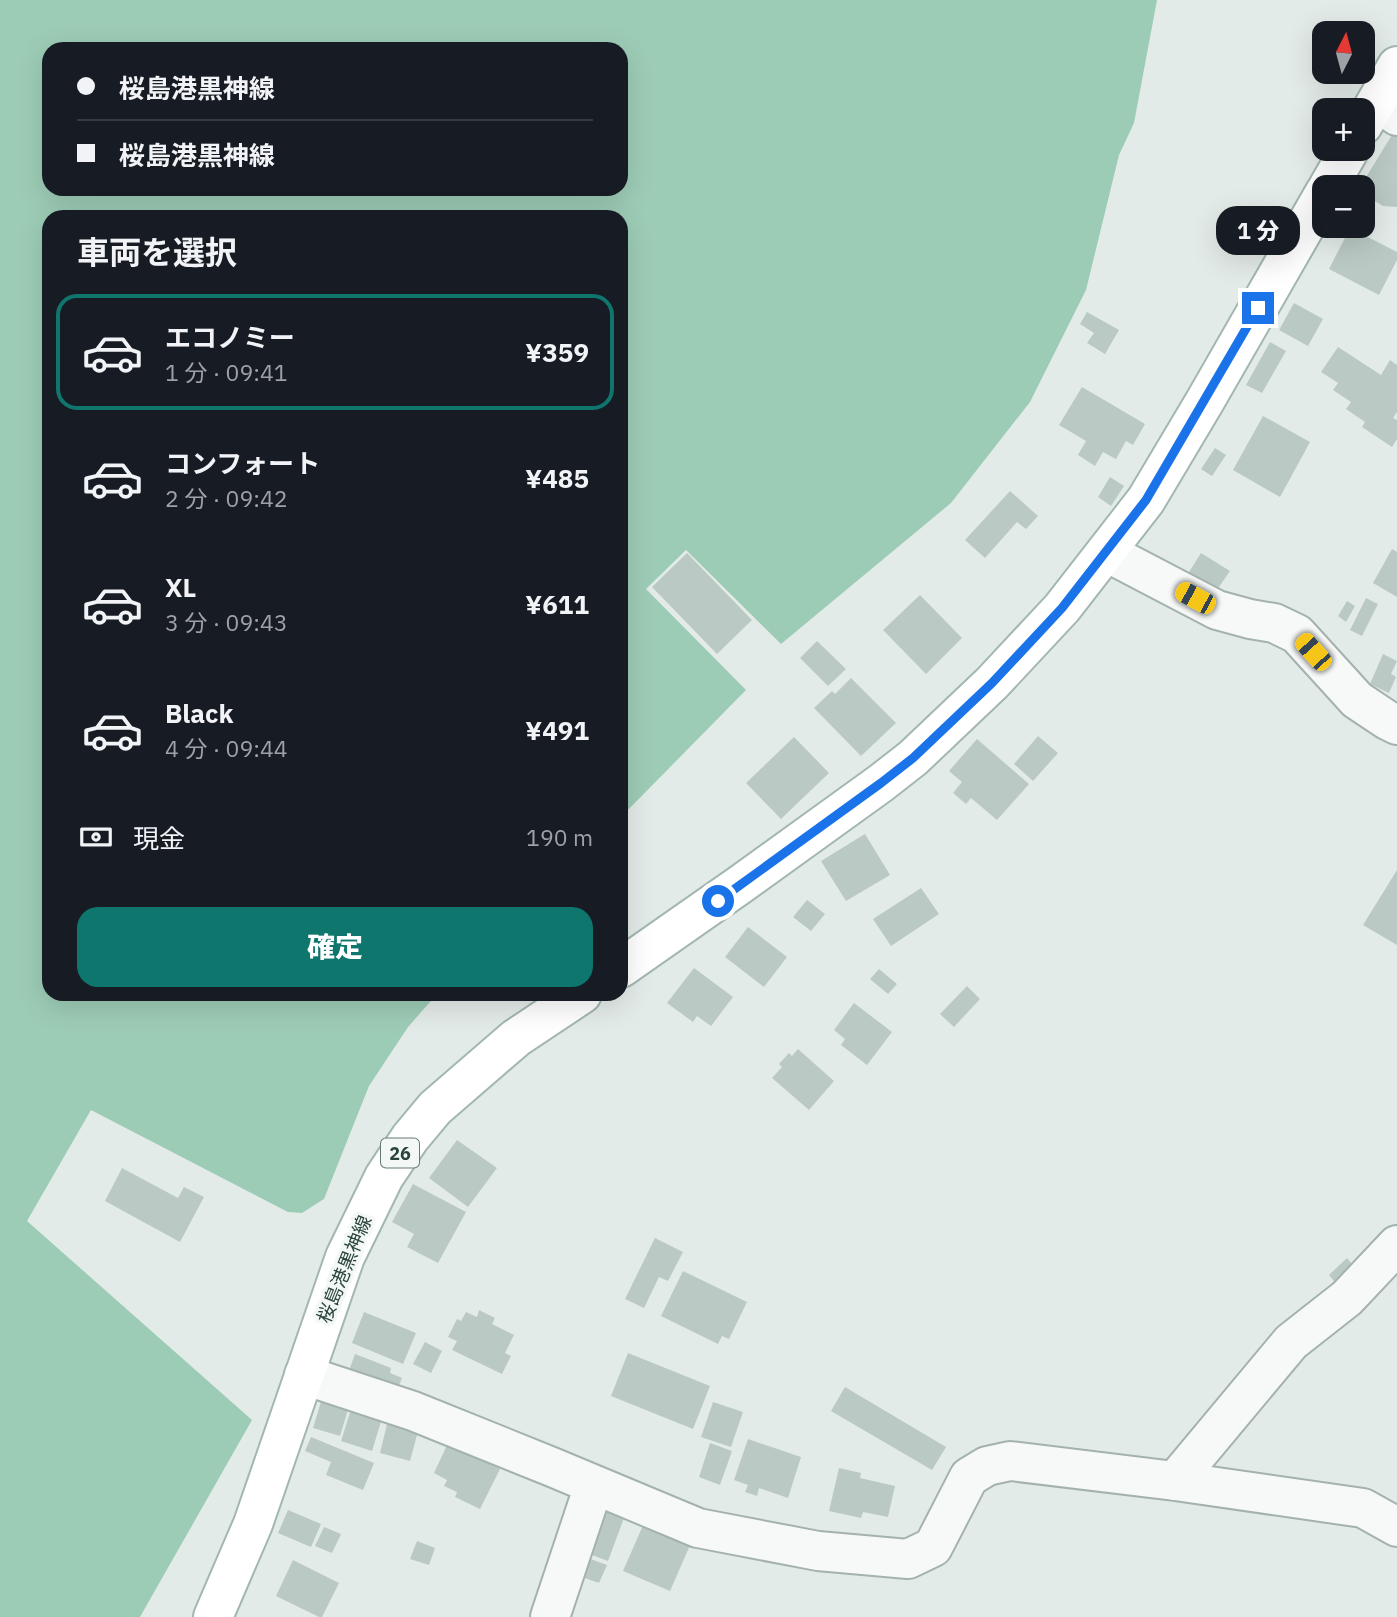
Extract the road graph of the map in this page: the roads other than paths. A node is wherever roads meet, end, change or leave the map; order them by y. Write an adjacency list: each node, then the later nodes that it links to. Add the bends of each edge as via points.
1 (1397, 66): 2 (main road)
2 (1379, 114)
3 (1312, 215): 4 (main road, via 1146,500)
4 (1106, 552): 5 (street, via 1217,610 1274,623 1297,634 1357,700); 6 (main road, via 1062,608 992,683 913,758)
5 (1397, 725)
6 (628, 963)
7 (572, 1001): 9 (main road, 桜島港黒神線 / 26, via 516,1038 435,1108 410,1138 384,1177 345,1257)
8 (1397, 1245): 10 (street, via 1347,1298 1291,1342)
9 (304, 1375): 11 (street, via 414,1411); 13 (main road, 桜島港黒神線 / 26, via 253,1524)
10 (1175, 1481): 11 (street, via 1010,1461 987,1466 969,1477 933,1547 908,1559 818,1551 698,1528); 12 (street, via 1363,1508)
11 (594, 1485): 14 (street)
12 (1397, 1527)
13 (213, 1617)
14 (551, 1617)

